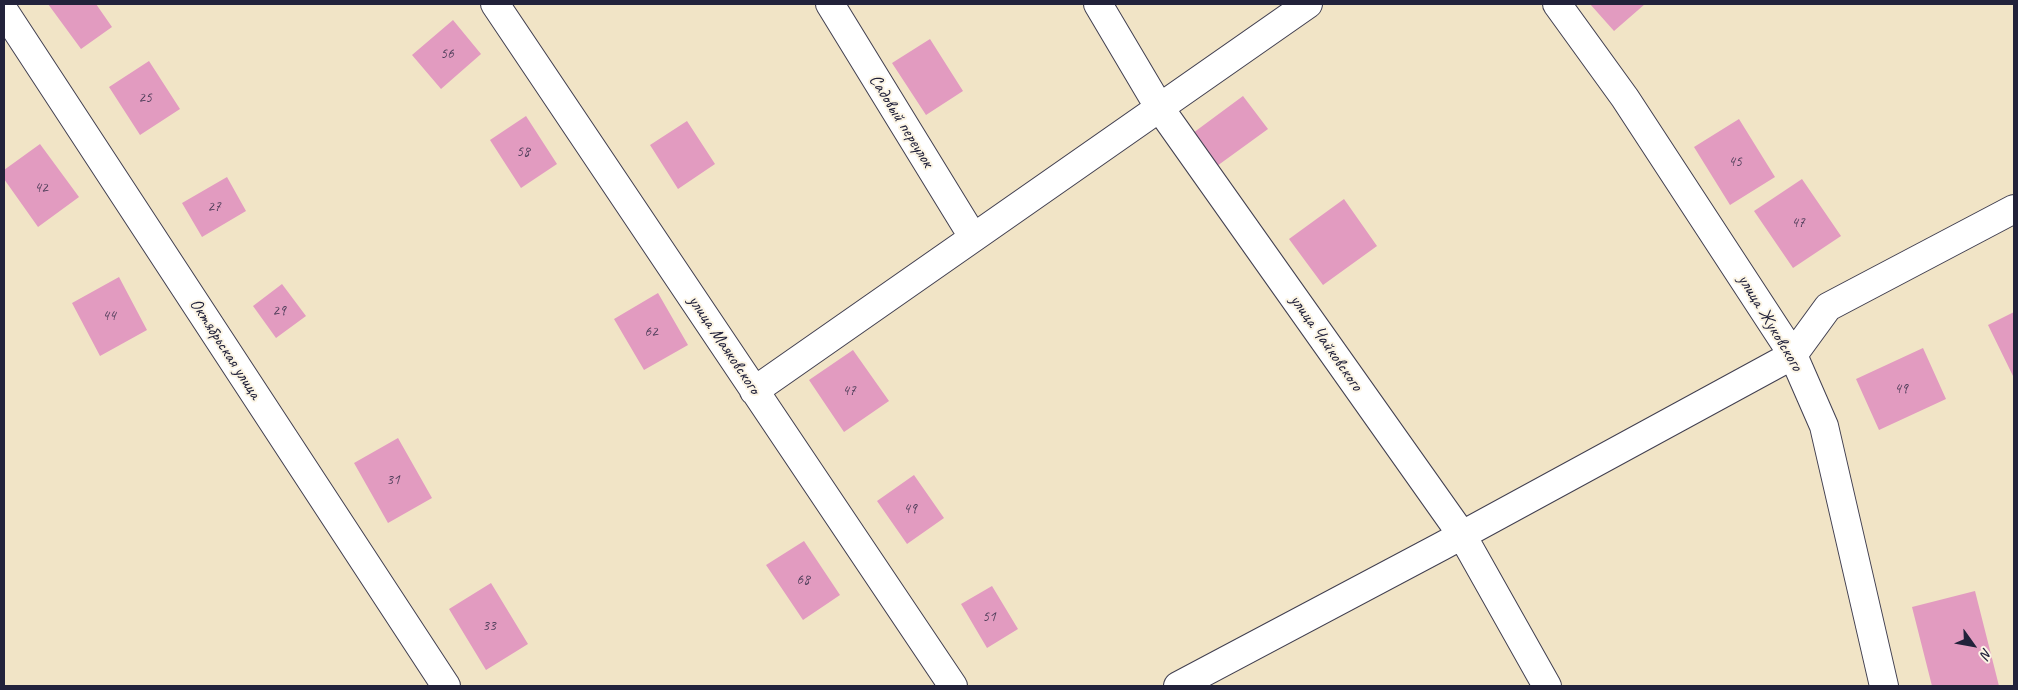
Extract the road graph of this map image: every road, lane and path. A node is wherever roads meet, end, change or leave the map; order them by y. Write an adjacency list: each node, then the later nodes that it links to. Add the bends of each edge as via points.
1 (495, 4): 11 (street, улица Маяковского)
2 (830, 4): 9 (street, Садовый переулок)
3 (1098, 4): 7 (street, улица Чайковского)
4 (1308, 4): 7 (street)
5 (1556, 4): 10 (street, улица Жуковского, via 1625,98)
6 (4, 11): 13 (street, Октябрьская улица)
7 (1159, 107): 9 (street); 12 (street, улица Чайковского)
8 (2014, 209): 10 (street, via 1828,307)
9 (973, 237): 11 (street)
10 (1793, 355): 12 (street); 17 (street, улица Жуковского, via 1824,426)
11 (754, 390): 14 (street, улица Маяковского)
12 (1462, 535): 15 (street); 16 (street, улица Чайковского)
13 (446, 686)
14 (953, 686)
15 (1178, 686)
16 (1547, 686)
17 (1884, 686)

